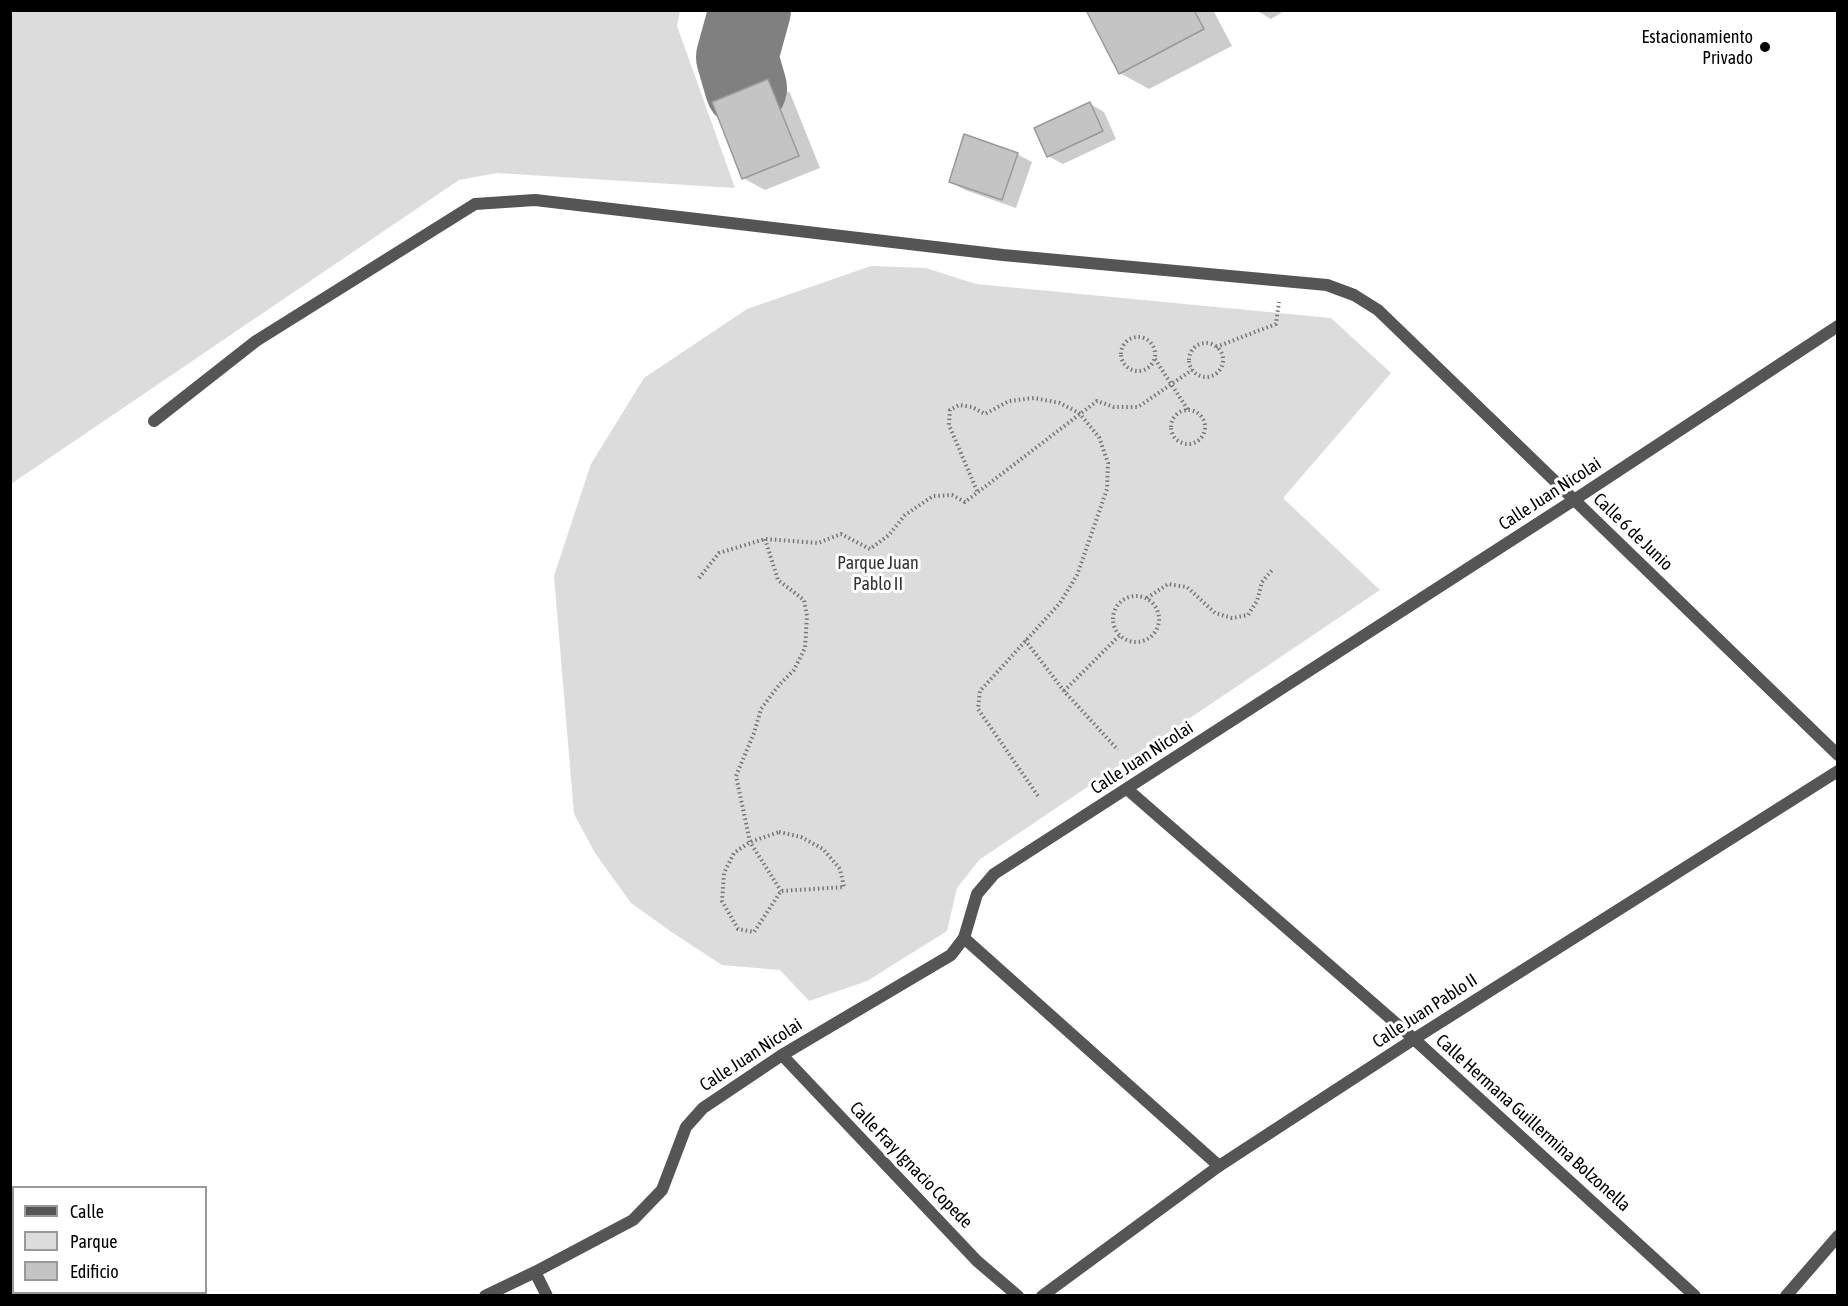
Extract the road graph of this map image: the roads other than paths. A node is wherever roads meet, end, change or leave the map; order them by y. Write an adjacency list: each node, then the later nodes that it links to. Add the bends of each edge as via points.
1 (1838, 326): 3 (street, Calle Juan Nicolai)
2 (154, 421): 3 (street, Calle 6 de Junio, via 256,341 475,204 535,200 1003,255 1327,285 1378,310)
3 (1574, 500): 4 (street, Calle 6 de Junio); 6 (street, Calle Juan Nicolai)
4 (1838, 755)
5 (1838, 771): 8 (street, Calle Juan Pablo II)
6 (1128, 789): 7 (street, Calle Juan Nicolai, via 993,874 977,894); 8 (street, Calle Hermana Guillermina Bolzonella)
7 (964, 938): 9 (street, Calle Juan Nicolai, via 951,955); 10 (street)
8 (1414, 1039): 10 (street, Calle Juan Pablo II); 17 (street, Calle Hermana Guillermina Bolzonella)
9 (782, 1055): 12 (street, Calle Juan Nicolai, via 703,1108 686,1127 662,1190 633,1220); 15 (street, Calle Fray Ignacio Copede, via 977,1261)
10 (1219, 1166): 16 (street, Calle Juan Pablo II)
11 (1838, 1236): 18 (street)
12 (535, 1272): 13 (street, Calle Juan Nicolai); 14 (street)
13 (485, 1296)
14 (547, 1296)
15 (1018, 1296)
16 (1042, 1296)
17 (1695, 1296)
18 (1786, 1296)

